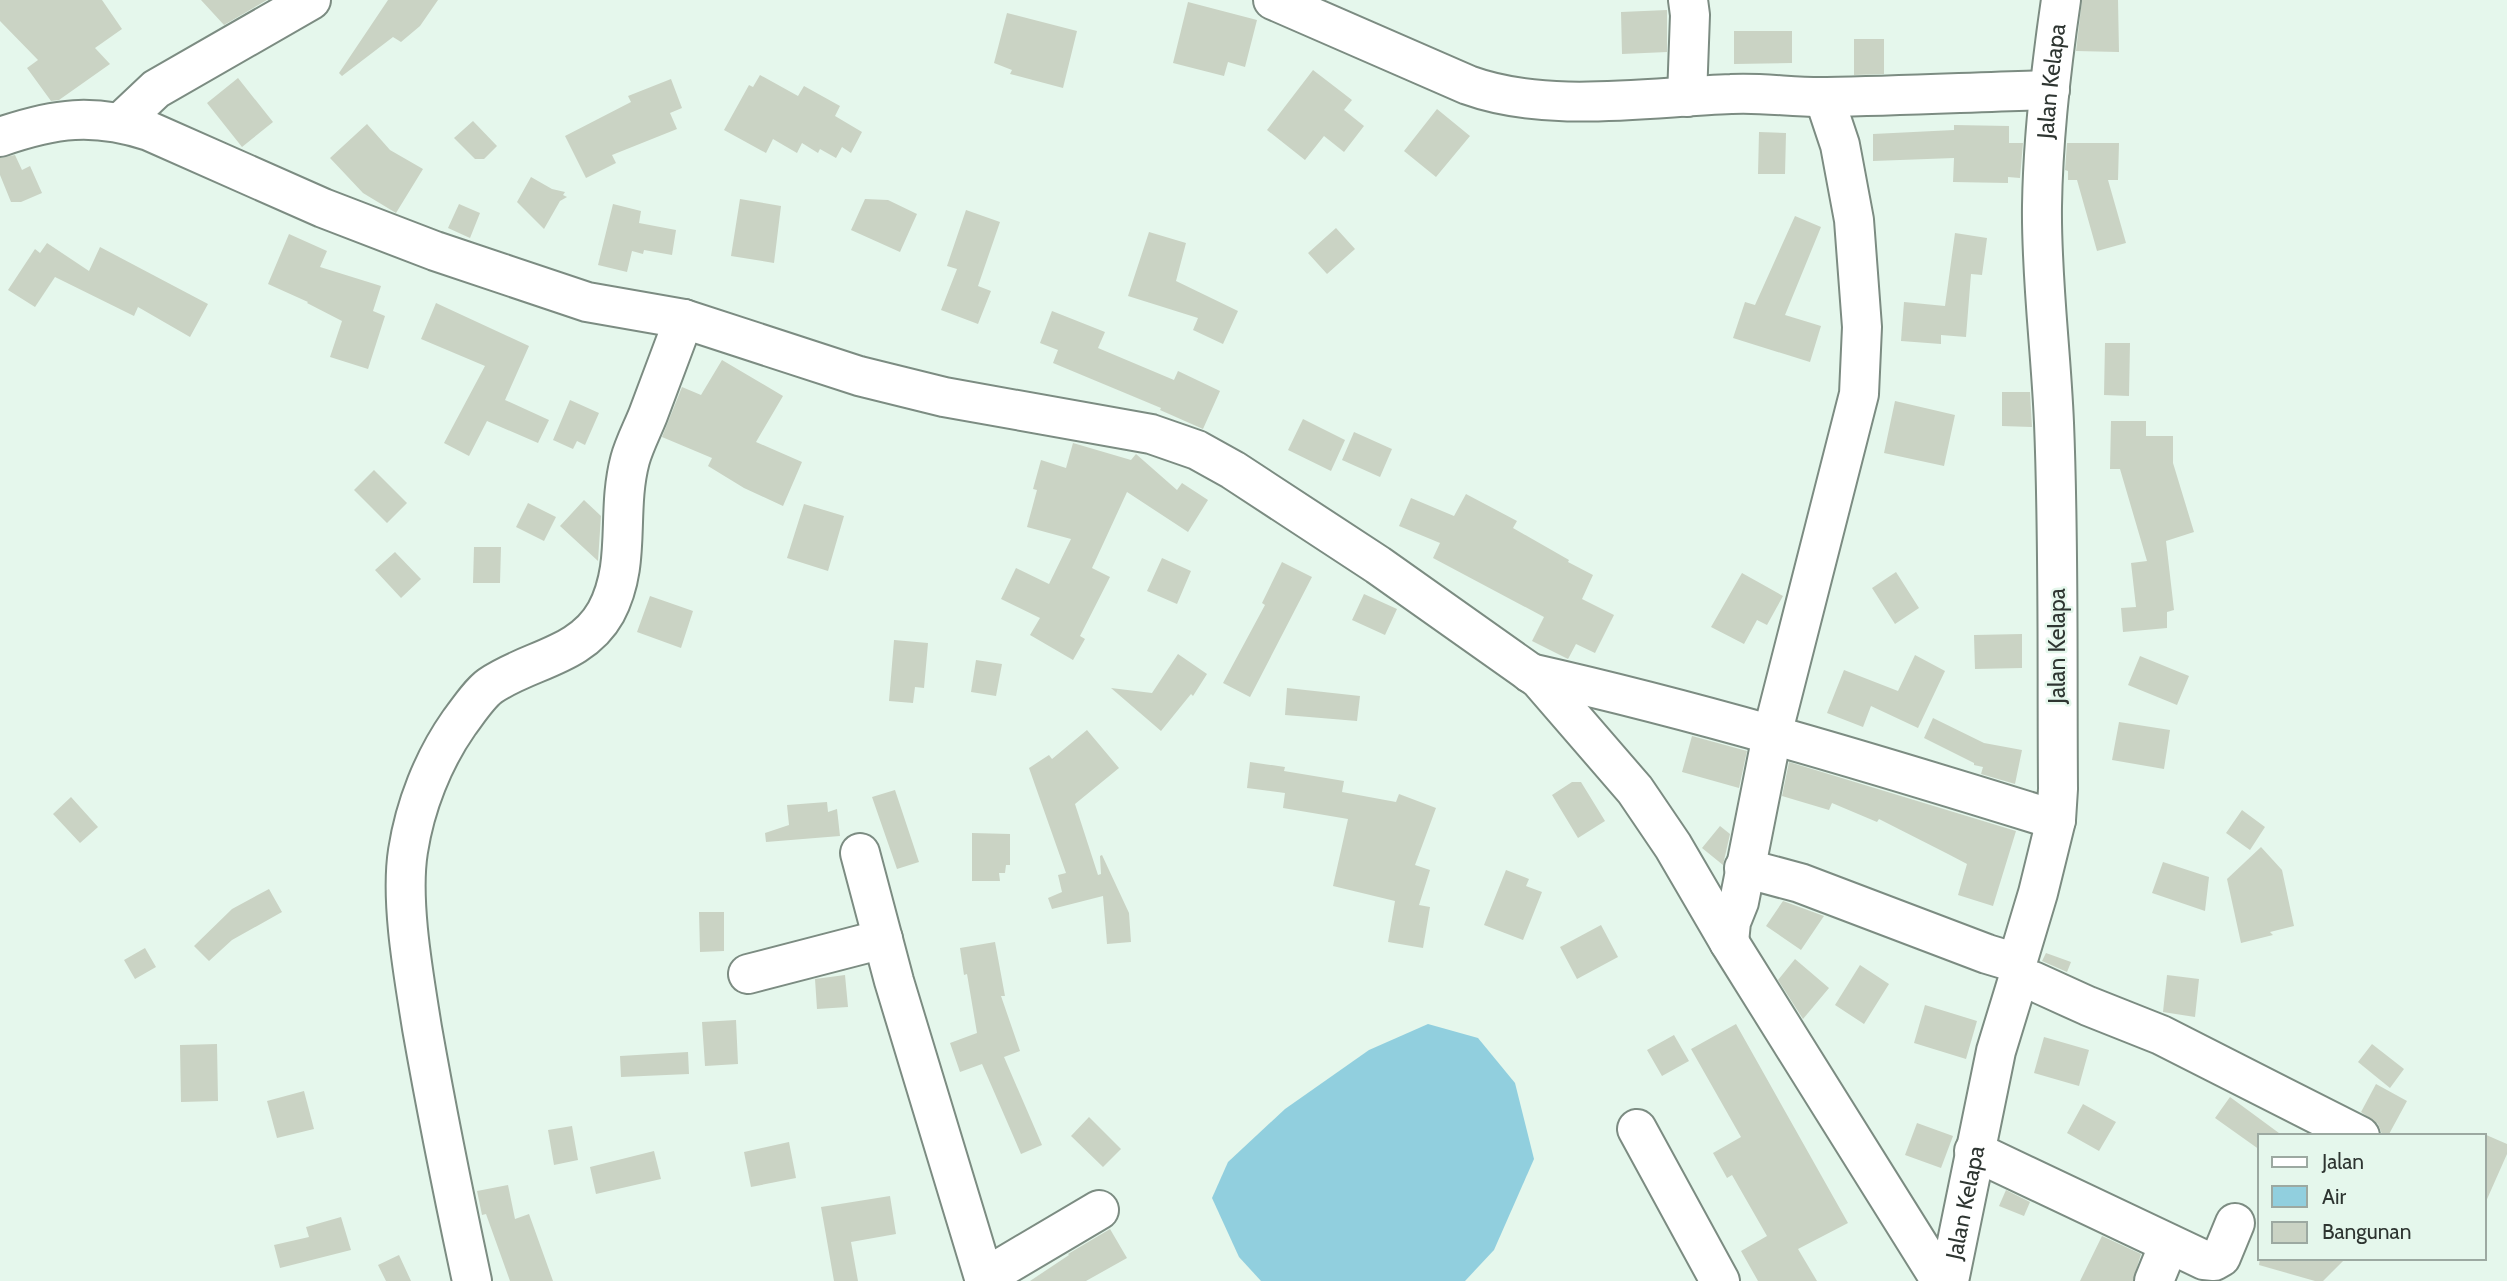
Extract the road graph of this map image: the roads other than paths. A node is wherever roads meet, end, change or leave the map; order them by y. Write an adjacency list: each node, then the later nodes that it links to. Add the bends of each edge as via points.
1 (311, 0): 8 (street, via 156,89)
2 (1273, 0): 6 (street, via 1492,94 1586,100)
3 (1688, 0): 6 (street)
4 (2061, 0): 5 (street, Jalan Kelapa)
5 (2050, 90): 7 (street); 13 (street, Jalan Kelapa, via 2042,208 2058,596)
6 (1687, 97): 7 (street)
7 (1824, 97): 12 (street, via 1840,145 1854,220 1863,327 1861,370 1850,434)
8 (121, 122): 9 (street, via 84,119 35,125); 10 (street, via 323,208 483,268 587,302)
9 (0, 137)
10 (684, 319): 11 (street, via 872,379 944,397 1151,433 1196,450 1378,565); 27 (street, via 630,460 622,570 604,615 576,645 487,687 440,752 412,831 407,905 414,977 440,1135)
11 (1530, 673): 12 (street); 17 (street, via 1635,790)
12 (1772, 735): 13 (street); 15 (street)
13 (2056, 820): 18 (street, Jalan Kelapa)
14 (860, 853): 16 (street)
15 (1744, 868): 17 (street); 18 (street, via 1800,883 1987,954)
16 (883, 939): 19 (street); 26 (street)
17 (1729, 942): 29 (street)
18 (2017, 971): 21 (street, via 2078,1002 2161,1035); 22 (street, Jalan Kelapa)
19 (748, 974)
20 (1637, 1129): 28 (street)
21 (2356, 1134)
22 (1974, 1151): 25 (street); 30 (street, Jalan Kelapa)
23 (1099, 1210): 26 (street)
24 (2235, 1223): 25 (street, via 2218,1260 2204,1260)
25 (2169, 1244): 31 (street)
26 (985, 1279)
27 (472, 1281)
28 (1720, 1281)
29 (1941, 1281)
30 (1949, 1281)
31 (2154, 1281)

